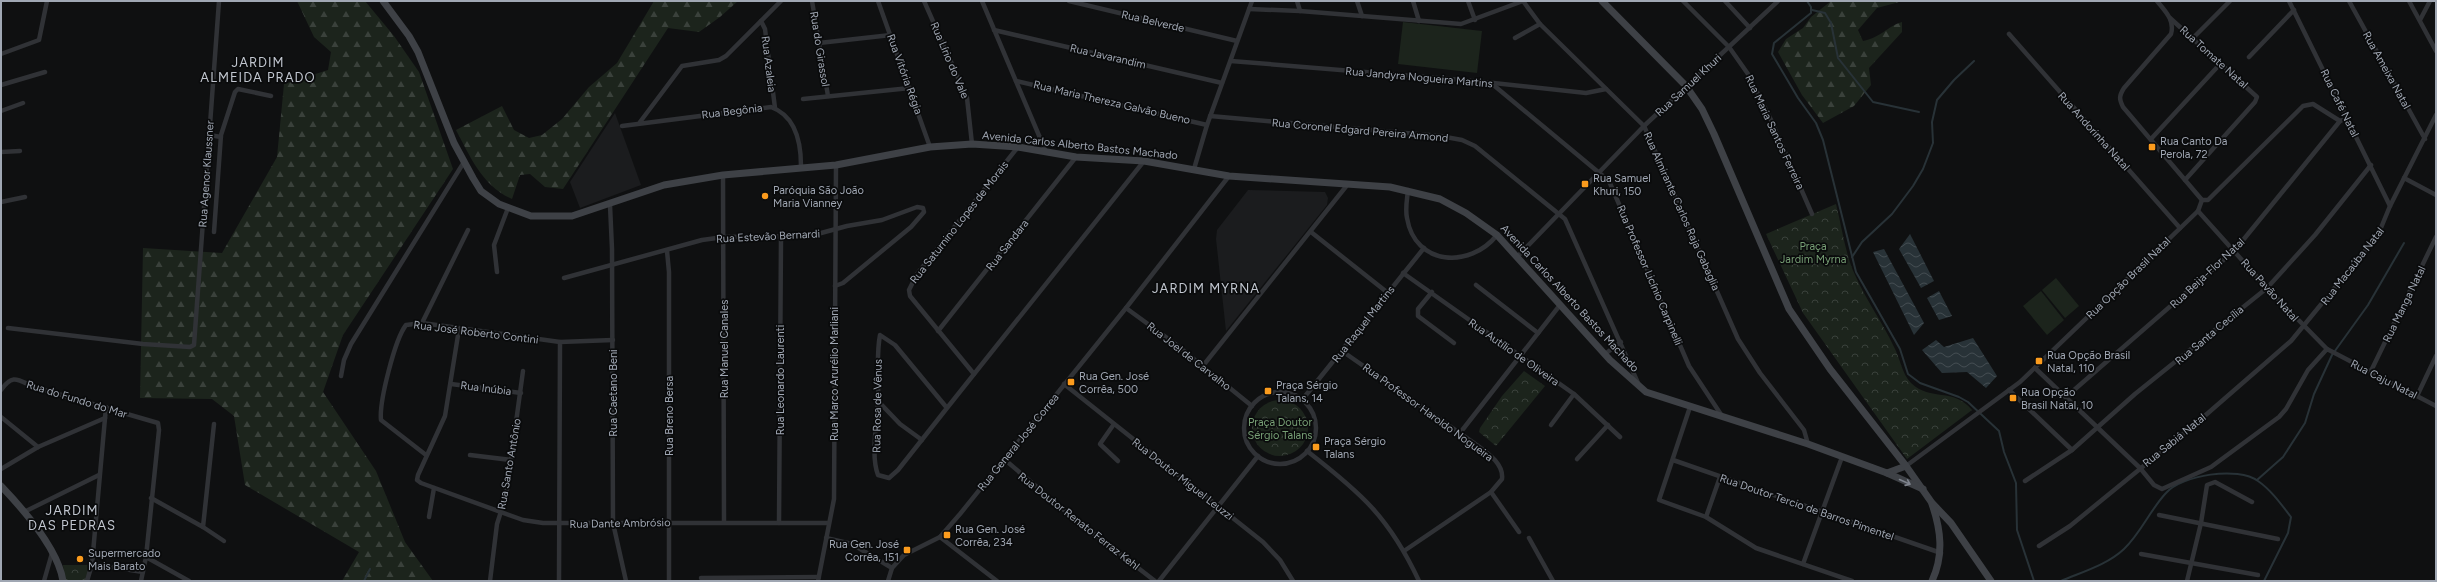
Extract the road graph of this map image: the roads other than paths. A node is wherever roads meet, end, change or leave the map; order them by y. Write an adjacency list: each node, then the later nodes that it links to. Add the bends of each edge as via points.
1 (48, 1): 46 (street, via 39,40)
2 (219, 1): 72 (street, Rua Agenor Klaussner)
3 (383, 1): 84 (street, Avenida Carlos Alberto Bastos Machado, via 418,52)
4 (781, 1): 33 (street)
5 (812, 1): 43 (street, Rua do Girassol)
6 (878, 1): 39 (street, Rua Vitória Régia)
7 (924, 1): 76 (street, Rua Lírio do Vale, via 967,98)
8 (982, 1): 37 (street)
9 (1069, 1): 42 (street, Rua Belverde)
10 (1252, 1): 26 (street)
11 (1297, 1): 28 (street)
12 (1357, 1): 29 (street)
13 (1413, 1): 34 (street)
14 (1468, 1): 31 (street)
15 (1523, 1): 31 (street); 35 (street, Rua Almirante Carlos Raja Gabaglia)
16 (1602, 1): 55 (street)
17 (1683, 1): 44 (street, Rua Maria Santos Ferreira)
18 (1725, 1): 36 (street)
19 (1778, 1): 36 (street, Rua Samuel Khuri)
20 (2157, 1): 30 (street, Rua Tomate Natal)
21 (2230, 1): 41 (street)
22 (2290, 1): 27 (street, Rua Café Natal)
23 (2349, 1): 75 (street, Rua Ameixa Natal)
24 (2409, 1): 32 (street)
25 (2430, 1): 32 (street)
26 (1249, 9): 28 (street); 42 (street)
27 (2294, 10): 47 (street); 66 (street, Rua Café Natal)
28 (1300, 11): 29 (street)
29 (1362, 16): 34 (street)
30 (2170, 18): 41 (street, Rua Tomate Natal); 74 (street, via 2173,27 2171,34 2120,94 2123,107)
31 (1475, 20): 34 (street, via 1461,24)
32 (2420, 20): 45 (street)
33 (761, 21): 62 (street, Rua Azaleia, via 765,29); 68 (street, via 719,60 682,66)
34 (1419, 21)
35 (1540, 24): 40 (street); 57 (street, Rua Almirante Carlos Raja Gabaglia)
36 (1750, 28): 44 (street, Rua Samuel Khuri)
37 (994, 30): 51 (street); 52 (street, Rua Javarandim)
38 (2009, 34): 106 (street, Rua Andorinha Natal)
39 (891, 35): 43 (street); 56 (street, Rua Vitória Régia)
40 (1515, 38)
41 (2193, 38): 49 (street, Rua Tomate Natal)
42 (1237, 41): 48 (street)
43 (819, 44): 59 (street, Rua do Girassol)
44 (1729, 47): 55 (street, Rua Samuel Khuri); 105 (street, Rua Maria Santos Ferreira, via 1758,92)
45 (2436, 51)
46 (1, 54)
47 (2249, 57)
48 (1230, 61): 52 (street); 53 (street, Rua Jandyra Nogueira Martins)
49 (2221, 63): 74 (street); 93 (street, Rua Tomate Natal, via 2256,96 2255,102)
50 (44, 72): 54 (street)
51 (1016, 81): 69 (street, Rua Maria Thereza Galvão Bueno); 81 (street)
52 (1222, 83): 65 (street)
53 (1491, 83): 57 (street, Rua Jandyra Nogueira Martins, via 1586,93); 89 (street, Rua Professor Licínio Carpinelli)
54 (1, 85)
55 (1686, 86): 71 (street, Rua Samuel Khuri); 192 (street, via 1702,109 1714,134 1789,309 1830,369)
56 (910, 88): 59 (street); 77 (street, Rua Vitória Régia)
57 (1606, 89): 71 (street, Rua Almirante Carlos Raja Gabaglia)
58 (270, 96): 73 (street, via 238,90 235,92)
59 (828, 96): 60 (street)
60 (803, 99)
61 (23, 103): 63 (street)
62 (775, 108): 68 (street, Rua Begônia, via 766,106); 87 (street, Rua Begônia, via 796,128)
63 (1, 111)
64 (2436, 115): 75 (street, Rua Macaúba Natal)
65 (1210, 116): 69 (street); 104 (street, Rua Coronel Edgard Pereira Armond, via 1462,140 1486,154)
66 (2348, 118): 67 (street); 86 (street, Rua Café Natal)
67 (2340, 121): 98 (street, via 2318,106 2308,104 2285,122 2208,200); 117 (street, Rua Beija-Flor Natal)
68 (640, 122): 70 (street, Rua Begônia)
69 (1207, 124): 88 (street)
70 (622, 126)
71 (1644, 126): 89 (street, Rua Samuel Khuri); 179 (street, Rua Almirante Carlos Raja Gabaglia, via 1738,339 1760,373 1804,430)
72 (209, 135): 73 (street); 132 (street, Rua Agenor Klaussner, via 195,338 192,346 143,344)
73 (221, 137): 109 (street)
74 (2151, 139): 93 (street)
75 (2425, 139): 92 (street, Rua Macaúba Natal)
76 (972, 144): 77 (street, Avenida Carlos Alberto Bastos Machado); 78 (street, Avenida Carlos Alberto Bastos Machado)
77 (930, 147): 85 (street, Avenida Carlos Alberto Bastos Machado)
78 (1018, 147): 81 (street, Avenida Carlos Alberto Bastos Machado); 134 (street, Rua Saturnino Lopes de Morais, via 911,283 910,296)
79 (20, 151): 80 (street)
80 (1, 152)
81 (1046, 152): 82 (street, Avenida Carlos Alberto Bastos Machado)
82 (1076, 158): 83 (street, Avenida Carlos Alberto Bastos Machado); 134 (street, Rua Sandara)
83 (1144, 161): 88 (street, Avenida Carlos Alberto Bastos Machado); 150 (street, Rua Rosa de Vênus)
84 (464, 162): 102 (street, Avenida Carlos Alberto Bastos Machado, via 481,190); 151 (street, via 351,344)
85 (836, 165): 87 (street, Avenida Carlos Alberto Bastos Machado); 108 (street, Rua Marco Arurélio Marliani)
86 (2371, 165): 101 (street, Rua Café Natal); 125 (street, Rua Santa Cecília, via 2315,235)
87 (801, 166): 90 (street, Avenida Carlos Alberto Bastos Machado)
88 (1194, 169): 91 (street, Avenida Carlos Alberto Bastos Machado)
89 (1600, 172): 104 (street, Rua Samuel Khuri); 168 (street, Rua Professor Licínio Carpinelli, via 1609,181 1689,366)
90 (724, 175): 100 (street, Avenida Carlos Alberto Bastos Machado, via 664,185); 112 (street, Rua Manuel Canales)
91 (1229, 176): 94 (street, Avenida Carlos Alberto Bastos Machado); 129 (street, Rua General José Correa)
92 (2404, 178): 96 (street); 101 (street, Rua Macaúba Natal)
93 (2185, 180): 98 (street)
94 (1348, 184): 95 (street, Avenida Carlos Alberto Bastos Machado); 110 (street)
95 (1408, 190): 111 (street, Avenida Carlos Alberto Bastos Machado, via 1440,199 1466,213); 115 (street, via 1407,219 1414,236)
96 (2436, 196)
97 (25, 197): 99 (street)
98 (2202, 200): 103 (street, Rua Opção Brasil Natal)
99 (1, 202)
100 (610, 205): 102 (street, Avenida Carlos Alberto Bastos Machado, via 561,217 531,216); 119 (street, Rua Caetano Beni)
101 (2390, 206): 131 (street, Rua Macaúba Natal, via 2378,235)
102 (508, 208): 120 (street, via 494,245)
103 (2198, 211): 106 (street, Rua Opção Brasil Natal); 117 (street, Rua Pavão Natal)
104 (1560, 213): 118 (street, Rua Samuel Khuri); 138 (street, Rua Coronel Edgard Pereira Armond, via 1572,233)
105 (1812, 214)
106 (2180, 228): 147 (street, Rua Opção Brasil Natal)
107 (468, 230): 130 (street)
108 (834, 230): 114 (street, Rua Estevão Bernardi, via 810,236); 124 (street, Rua Marco Arurélio Marliani); 124 (street, Rua Estevão Bernardi, via 882,220 917,207 924,210 911,227 843,283)
109 (214, 232)
110 (1311, 232): 126 (street); 146 (street)
111 (1496, 235): 115 (street, via 1484,248 1460,258 1442,257); 118 (street, Avenida Carlos Alberto Bastos Machado)
112 (724, 237): 114 (street, Rua Estevão Bernardi); 116 (street, Rua Estevão Bernardi); 213 (street, Rua Manuel Canales)
113 (2436, 237): 149 (street, Rua Manga Natal)
114 (781, 238): 216 (street, Rua Leonardo Laurenti)
115 (1424, 248): 121 (street, Rua Raquel Martins)
116 (667, 250): 119 (street, Rua Estevão Bernardi); 215 (street, Rua Breno Bersa)
117 (2234, 250): 125 (street, Rua Pavão Natal); 160 (street, Rua Beija-Flor Natal)
118 (1517, 257): 128 (street, Avenida Carlos Alberto Bastos Machado)
119 (612, 266): 122 (street, Rua Estevão Bernardi); 136 (street, Rua Caetano Beni)
120 (497, 272)
121 (1403, 273): 126 (street, Rua Raquel Martins); 127 (street, Rua Autílio de Oliveira)
122 (564, 278)
123 (1476, 285): 135 (street)
124 (835, 286): 217 (street, Rua Marco Arurélio Marliani, via 834,487)
125 (2267, 288): 131 (street, Rua Pavão Natal); 175 (street, Rua Santa Cecília)
126 (1388, 292): 141 (street, Rua Raquel Martins)
127 (1432, 292): 139 (street, via 1418,309 1418,316); 144 (street, Rua Autílio de Oliveira)
128 (1560, 304): 135 (street); 143 (street, Avenida Carlos Alberto Bastos Machado)
129 (1126, 308): 146 (street, Rua Joel de Carvalho); 153 (street, Rua General José Correa)
130 (422, 324): 133 (street, Rua José Roberto Contini); 183 (street, Rua José Roberto Contini, via 408,324 404,328 386,382 380,416 382,422)
131 (2304, 327): 140 (street, Rua Pavão Natal); 193 (street, Rua Sabiá Natal, via 2274,357)
132 (8, 328)
133 (459, 329): 137 (street, Rua José Roberto Contini); 152 (street)
134 (938, 332): 150 (street, Rua Saturnino Lopes de Morais)
135 (1538, 333): 144 (street)
136 (613, 340): 137 (street); 214 (street, Rua Caetano Beni)
137 (560, 342): 219 (street)
138 (1621, 342): 143 (street); 154 (street, Rua Coronel Edgard Pereira Armond)
139 (1454, 343)
140 (2327, 349): 142 (street, Rua Pavão Natal); 193 (street, via 2308,370 2286,409 2222,460 2162,489 2154,485)
141 (1342, 350): 161 (street, Rua Raquel Martins); 176 (street, Rua Professor Haroldo Nogueira)
142 (2332, 352): 149 (street, Rua Caju Natal)
143 (1605, 354): 154 (street, Avenida Carlos Alberto Bastos Machado)
144 (1520, 355): 158 (street, Rua Autílio de Oliveira); 176 (street)
145 (2436, 356): 159 (street)
146 (1202, 367): 163 (street, Rua Joel de Carvalho)
147 (2035, 368): 156 (street, Rua Opção Brasil Natal); 160 (street)
148 (524, 371): 157 (street, Rua Santo Antônio)
149 (2371, 371): 159 (street, Rua Caju Natal)
150 (974, 374): 167 (street, Rua Rosa de Vênus)
151 (341, 376)
152 (451, 384): 157 (street, Rua Inúbia); 183 (street, via 443,423)
153 (1064, 384): 172 (street, Rua Doutor Miguel Leuzzi); 187 (street, Rua General José Correa)
154 (1639, 386): 166 (street, Avenida Carlos Alberto Bastos Machado, via 1646,392)
155 (1, 390): 165 (street, Rua do Fundo do Mar, via 8,381 14,379)
156 (2009, 390): 181 (street); 192 (street, Rua Opção Brasil Natal)
157 (521, 393): 188 (street, Rua Santo Antônio)
158 (1574, 394): 173 (street); 174 (street, Rua Autílio de Oliveira)
159 (2417, 396): 164 (street, Rua Caju Natal)
160 (2066, 397): 175 (street)
161 (1302, 400): 163 (street, via 1289,393 1274,393 1264,396); 182 (street, via 1315,421 1313,440)
162 (878, 401): 167 (street, Rua Rosa de Vênus, via 877,365 880,335 895,345); 178 (street, via 900,424); 178 (street, Rua Rosa de Vênus, via 878,475 885,478 893,476)
163 (1252, 406): 185 (street, via 1244,423 1245,435 1249,447)
164 (2436, 406)
165 (106, 407): 170 (street); 203 (street, Rua do Fundo do Mar, via 158,423)
166 (1690, 407): 168 (street, Avenida Carlos Alberto Bastos Machado); 190 (street)
167 (947, 408): 178 (street, Rua Rosa de Vênus)
168 (1723, 416): 179 (street, Avenida Carlos Alberto Bastos Machado)
169 (1, 417): 180 (street)
170 (105, 418): 180 (street); 196 (street)
171 (214, 424): 220 (street)
172 (1114, 424): 191 (street, via 1100,443); 206 (street, Rua Doutor Miguel Leuzzi)
173 (1551, 425)
174 (1608, 425): 177 (street, Rua Autílio de Oliveira); 189 (street)
175 (2096, 427): 181 (street, Rua Santa Cecília); 193 (street)
176 (1460, 433): 202 (street, Rua Professor Haroldo Nogueira, via 1483,449 1498,464 1502,479)
177 (1620, 437)
178 (922, 440)
179 (1808, 444): 186 (street, Avenida Carlos Alberto Bastos Machado)
180 (38, 447): 194 (street)
181 (2072, 450): 198 (street, Rua Santa Cecília)
182 (1307, 451): 185 (street, via 1298,459 1286,463 1274,463); 228 (street, via 1362,495 1382,517)
183 (426, 455): 200 (street, Rua Dante Ambrósio, via 418,480)
184 (470, 456): 188 (street)
185 (1258, 456): 206 (street)
186 (1842, 457): 195 (street, Avenida Carlos Alberto Bastos Machado); 209 (street)
187 (1004, 459): 222 (street, Rua General José Correa); 252 (street, Rua Doutor Renato Ferraz Kehl, via 1065,511)
188 (512, 460): 208 (street, Rua Santo Antônio)
189 (1578, 460)
190 (1673, 460): 197 (street, Rua Doutor Tercio de Barros Pimentel); 212 (street, via 1659,500)
191 (1118, 461)
192 (1906, 466): 195 (street); 201 (street)
193 (2140, 468): 227 (street, Rua Sabiá Natal, via 2070,526)
194 (1, 469)
195 (1887, 473): 201 (street, Avenida Carlos Alberto Bastos Machado, one-way to 201)
196 (98, 475): 207 (street); 234 (street)
197 (1720, 477): 209 (street, Rua Doutor Tercio de Barros Pimentel); 212 (street)
198 (2025, 481)
199 (1, 486): 207 (street)
200 (434, 488): 208 (street, Rua Dante Ambrósio); 211 (street)
201 (1923, 489): 205 (street)
202 (1491, 492): 221 (street); 228 (street, Rua Professor Haroldo Nogueira)
203 (151, 498): 220 (street); 232 (street)
204 (2252, 502): 218 (street, via 2215,482 2210,482 2205,488)
205 (1932, 504): 230 (street, via 1937,520); 259 (street, via 1951,523)
206 (1218, 508): 253 (street); 254 (street, Rua Doutor Miguel Leuzzi, via 1263,542 1280,560)
207 (24, 512): 229 (street)
208 (502, 512): 219 (street, Rua Dante Ambrósio, via 531,522); 246 (street, Rua Santo Antônio, via 497,524)
209 (1821, 512): 230 (street, Rua Doutor Tercio de Barros Pimentel); 235 (street)
210 (2159, 515): 218 (street)
211 (430, 517)
212 (1706, 517): 235 (street, via 1756,548)
213 (724, 522): 215 (street, Rua Dante Ambrósio); 216 (street, Rua Dante Ambrósio)
214 (613, 523): 215 (street, Rua Dante Ambrósio); 219 (street, Rua Dante Ambrósio); 248 (street, Rua Caetano Beni)
215 (668, 523): 249 (street, Rua Breno Bersa)
216 (779, 523): 217 (street, Rua Dante Ambrósio)
217 (829, 523): 223 (street, Rua Marco Arurélio Marliani)
218 (2201, 523): 225 (street); 233 (street)
219 (558, 524): 247 (street)
220 (203, 527): 226 (street)
221 (1519, 532)
222 (940, 537): 236 (street, Rua General José Correa, via 910,551); 251 (street)
223 (826, 538): 236 (street, via 852,544); 240 (street, Rua Marco Arurélio Marliani)
224 (1529, 538): 256 (street)
225 (2278, 539)
226 (224, 541)
227 (2038, 546)
228 (1404, 551): 255 (street)
229 (52, 553): 241 (street); 242 (street)
230 (1941, 553): 258 (street)
231 (2141, 554): 233 (street)
232 (146, 556): 237 (street); 245 (street)
233 (2191, 563): 238 (street); 260 (street)
234 (92, 564): 237 (street); 243 (street)
235 (1803, 564): 257 (street)
236 (892, 568): 250 (street, Rua General José Correa)
237 (144, 572): 244 (street)
238 (2258, 575)
239 (701, 578): 240 (street)
240 (818, 579)
241 (44, 581)
242 (63, 581)
243 (86, 581)
244 (142, 581)
245 (189, 581)
246 (490, 581)
247 (559, 581)
248 (626, 581)
249 (669, 581)
250 (888, 581)
251 (997, 581)
252 (1155, 581)
253 (1159, 581)
254 (1293, 581)
255 (1419, 581)
256 (1553, 581)
257 (1852, 581)
258 (1932, 581)
259 (1991, 581)
260 (2187, 581)

